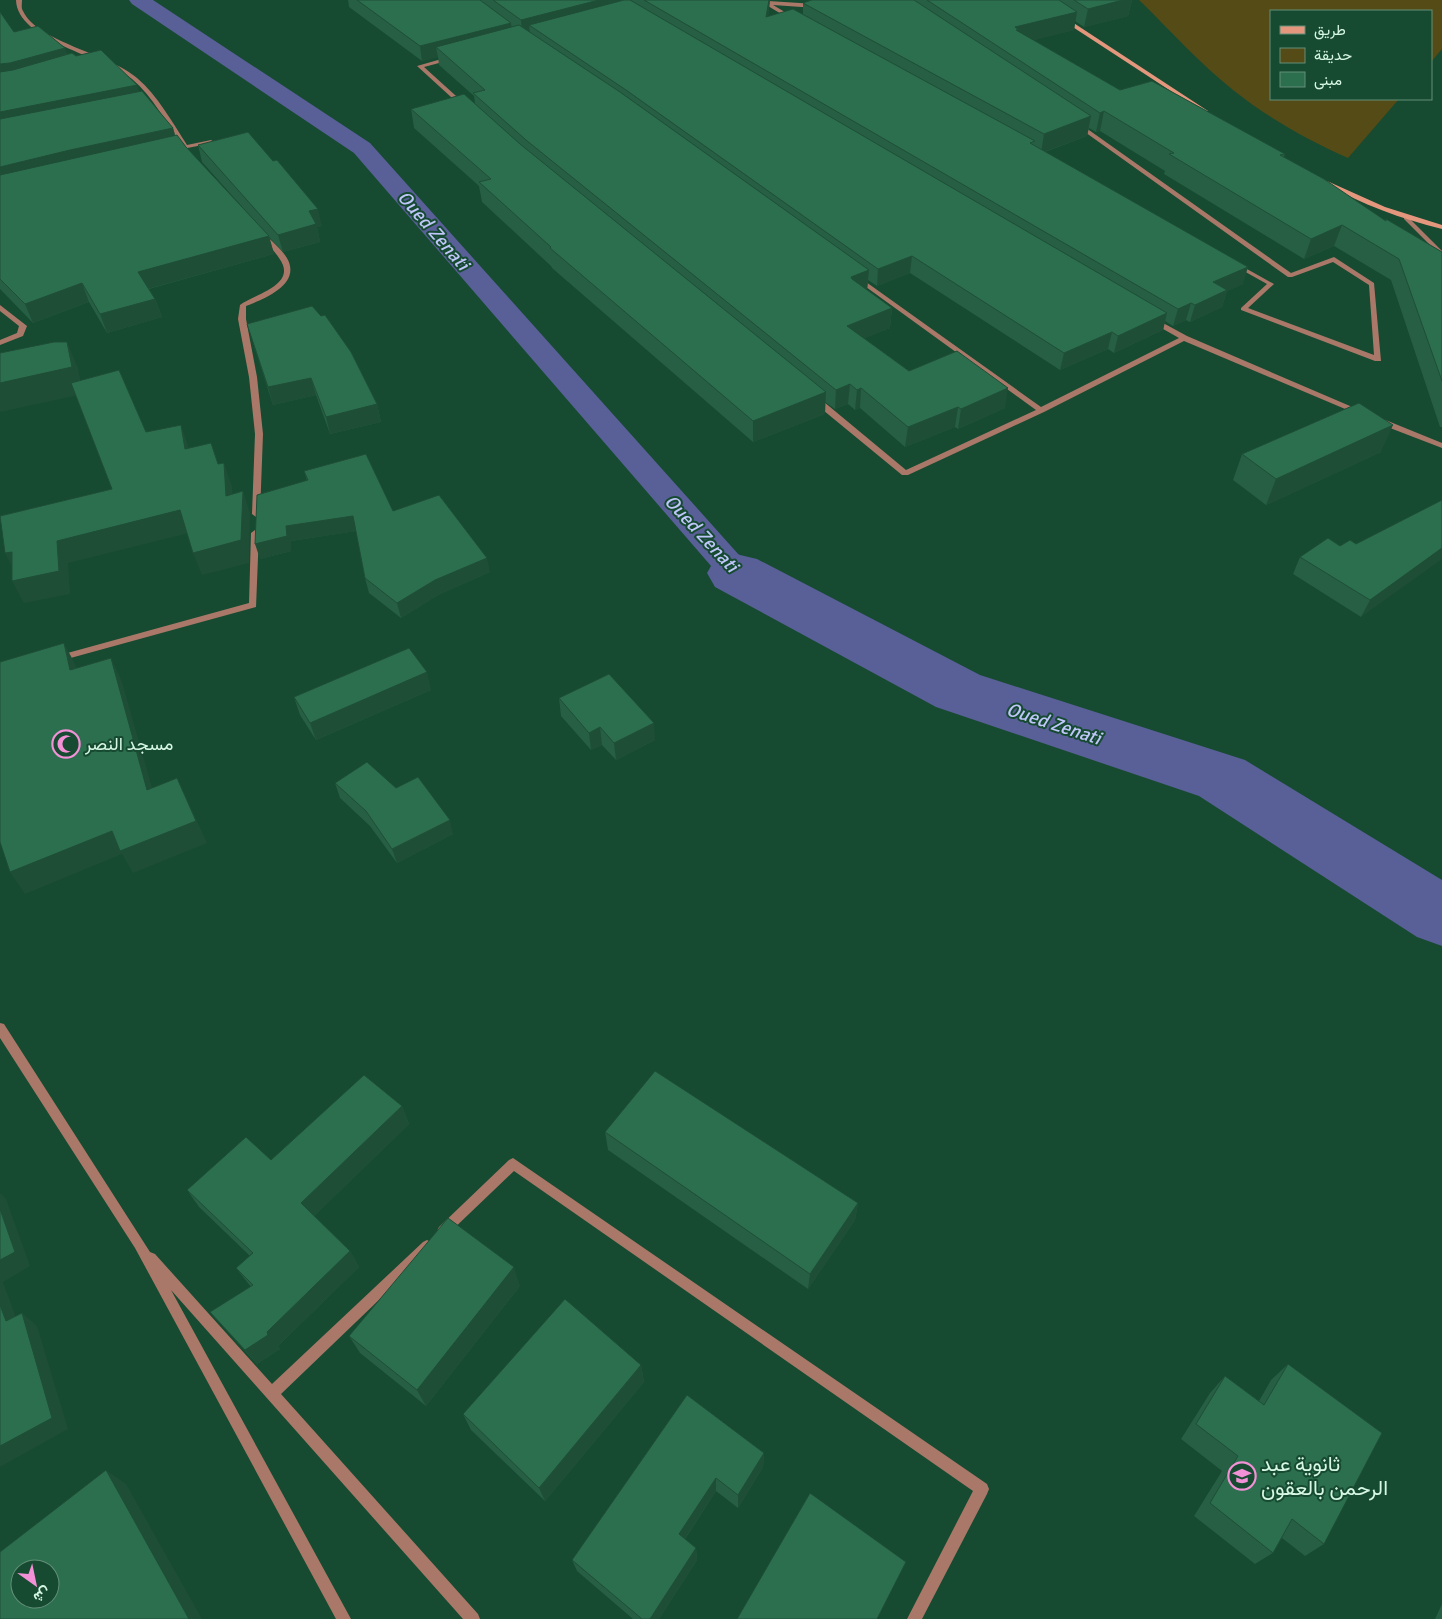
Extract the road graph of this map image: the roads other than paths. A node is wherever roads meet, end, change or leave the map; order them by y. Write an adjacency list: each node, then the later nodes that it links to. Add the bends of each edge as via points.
1 (19, 0): 8 (street, via 20,12 31,26)
2 (757, 2): 3 (street)
3 (766, 3): 4 (street); 6 (street)
4 (821, 6)
5 (1061, 17): 13 (main road)
6 (799, 23)
7 (456, 56): 12 (street, via 420,66)
8 (100, 60): 9 (street); 10 (street, via 125,72)
9 (91, 62)
10 (157, 103): 11 (street); 16 (street)
11 (148, 105)
12 (469, 110)
13 (1215, 117)
14 (1072, 121): 24 (street, via 1290,276 1334,260 1372,284 1378,359 1243,309 1272,284)
15 (214, 141): 16 (street)
16 (186, 148): 17 (street); 18 (street)
17 (167, 152)
18 (192, 155)
19 (1316, 177): 20 (main road, via 1360,200)
20 (1406, 218): 22 (main road); 23 (street)
21 (254, 226): 33 (street, via 285,260 287,272 282,284 243,305 242,319 259,434 253,605)
22 (1442, 227)
23 (1442, 255)
24 (1228, 260)
25 (847, 271): 31 (street)
26 (0, 307): 29 (street, via 23,326 20,334)
27 (1142, 313): 28 (street)
28 (1184, 338): 31 (street); 32 (street)
29 (0, 343)
30 (806, 392): 31 (street, via 905,473)
31 (1041, 410)
32 (1442, 446)
33 (47, 662)
34 (0, 1028): 35 (street)
35 (139, 1244): 36 (street); 37 (street)
36 (272, 1393): 38 (street); 39 (street, via 513,1164 982,1489)
37 (344, 1619)
38 (473, 1619)
39 (914, 1619)

